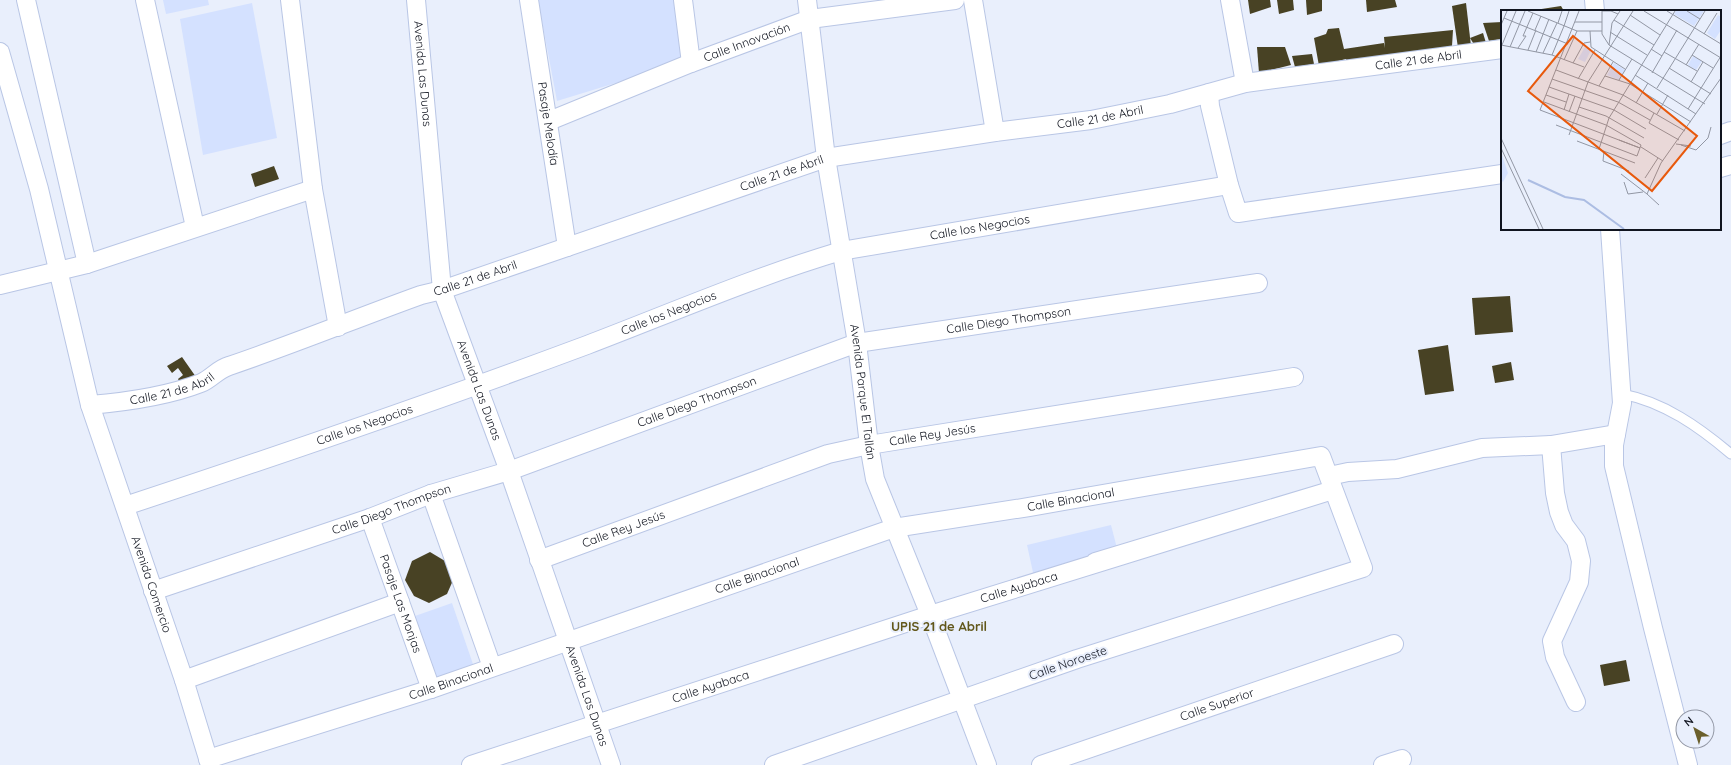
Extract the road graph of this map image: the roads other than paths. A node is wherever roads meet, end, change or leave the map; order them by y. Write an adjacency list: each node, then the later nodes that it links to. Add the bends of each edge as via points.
1 (26, 0): 34 (street)
2 (145, 0): 30 (street)
3 (290, 0): 29 (street)
4 (416, 0): 38 (street, Avenida Las Dunas)
5 (528, 0): 20 (street, Pasaje Melodía)
6 (683, 0): 16 (street)
7 (807, 0): 13 (street, Avenida Parque El Tallán)
8 (955, 0): 13 (street, Calle Innovación)
9 (973, 0): 22 (street)
10 (1230, 0): 17 (street)
11 (1594, 0): 12 (street)
12 (1595, 10)
13 (810, 20): 16 (street, Calle Innovación); 24 (street, Avenida Parque El Tallán)
14 (1501, 49): 17 (street, Calle 21 de Abril)
15 (0, 52): 19 (street, Avenida Comercio)
16 (691, 63): 20 (street, Calle Innovación)
17 (1245, 83): 18 (street, Calle 21 de Abril)
18 (1209, 93): 22 (street, Calle 21 de Abril, via 1170,104 1091,120); 28 (street)
19 (7, 104): 35 (street, Avenida Comercio)
20 (548, 121): 32 (street, Pasaje Melodía)
21 (1731, 131): 23 (street)
22 (996, 132): 24 (street, Calle 21 de Abril)
23 (1721, 136)
24 (826, 158): 32 (street, Calle 21 de Abril); 33 (street, Avenida Parque El Tallán)
25 (1731, 165): 26 (street)
26 (1721, 168)
27 (1501, 174): 28 (street, via 1238,213)
28 (1229, 186): 33 (street, Calle los Negocios)
29 (313, 190): 30 (street); 39 (street)
30 (195, 227): 34 (street)
31 (1610, 230): 43 (street)
32 (567, 247): 38 (street, Calle 21 de Abril)
33 (841, 251): 40 (street, Avenida Parque El Tallán); 42 (street, Calle los Negocios, via 785,268 587,345)
34 (87, 264): 35 (street)
35 (59, 271): 37 (street); 44 (street, Avenida Comercio)
36 (1258, 283): 40 (street, Calle Diego Thompson)
37 (0, 285)
38 (442, 290): 39 (street, Calle 21 de Abril, via 421,295); 42 (street, Avenida Las Dunas)
39 (338, 327): 44 (street, Calle 21 de Abril, via 226,366 202,383 124,402)
40 (857, 343): 46 (street, Avenida Parque El Tallán); 49 (street, Calle Diego Thompson)
41 (1294, 377): 46 (street, Calle Rey Jesús)
42 (478, 384): 49 (street, Avenida Las Dunas); 52 (street, Calle los Negocios)
43 (1622, 394): 45 (street); 48 (lane, via 1650,402 1678,415)
44 (90, 405): 52 (street, Avenida Comercio)
45 (1616, 434): 47 (street); 76 (street, via 1614,466)
46 (869, 445): 54 (street, Avenida Parque El Tallán, via 875,479); 55 (street, Calle Rey Jesús, via 828,454)
47 (1551, 445): 50 (street, via 1482,448 1397,469 1348,472); 66 (street, via 1559,512 1564,525 1576,541 1581,561 1579,582 1552,641 1555,657)
48 (1731, 454)
49 (509, 471): 51 (street, Calle Diego Thompson); 55 (street, Avenida Las Dunas)
50 (1333, 482): 54 (street, Calle Binacional, via 1321,456); 56 (street); 59 (street, Calle Ayabaca); 65 (street, Calle Noroeste, via 1363,568 1077,658)
51 (431, 494): 53 (street, Calle Diego Thompson); 62 (street)
52 (125, 506): 57 (street, Avenida Comercio)
53 (370, 518): 57 (street, Calle Diego Thompson); 58 (street, Pasaje Las Monjas)
54 (894, 528): 59 (street, Avenida Parque El Tallán); 60 (street, Calle Binacional)
55 (538, 560): 60 (street, Avenida Las Dunas)
56 (1095, 562)
57 (153, 591): 63 (street, Avenida Comercio)
58 (400, 602): 63 (street); 64 (street, Pasaje Las Monjas)
59 (930, 615): 65 (street, Avenida Parque El Tallán); 67 (street, Calle Ayabaca)
60 (567, 643): 62 (street, Calle Binacional); 67 (street, Avenida Las Dunas)
61 (1394, 644): 70 (street, Calle Superior)
62 (492, 667): 64 (street, Calle Binacional)
63 (184, 680): 69 (street, Avenida Comercio)
64 (430, 689): 69 (street, Calle Binacional)
65 (962, 700): 73 (street, Calle Noroeste); 74 (street, Avenida Parque El Tallán)
66 (1576, 702)
67 (596, 724): 71 (street, Calle Ayabaca); 72 (street, Avenida Las Dunas)
68 (1402, 759): 75 (street)
69 (209, 762)
70 (1046, 764)
71 (471, 765)
72 (611, 765)
73 (774, 765)
74 (987, 765)
75 (1383, 765)
76 (1688, 765)

